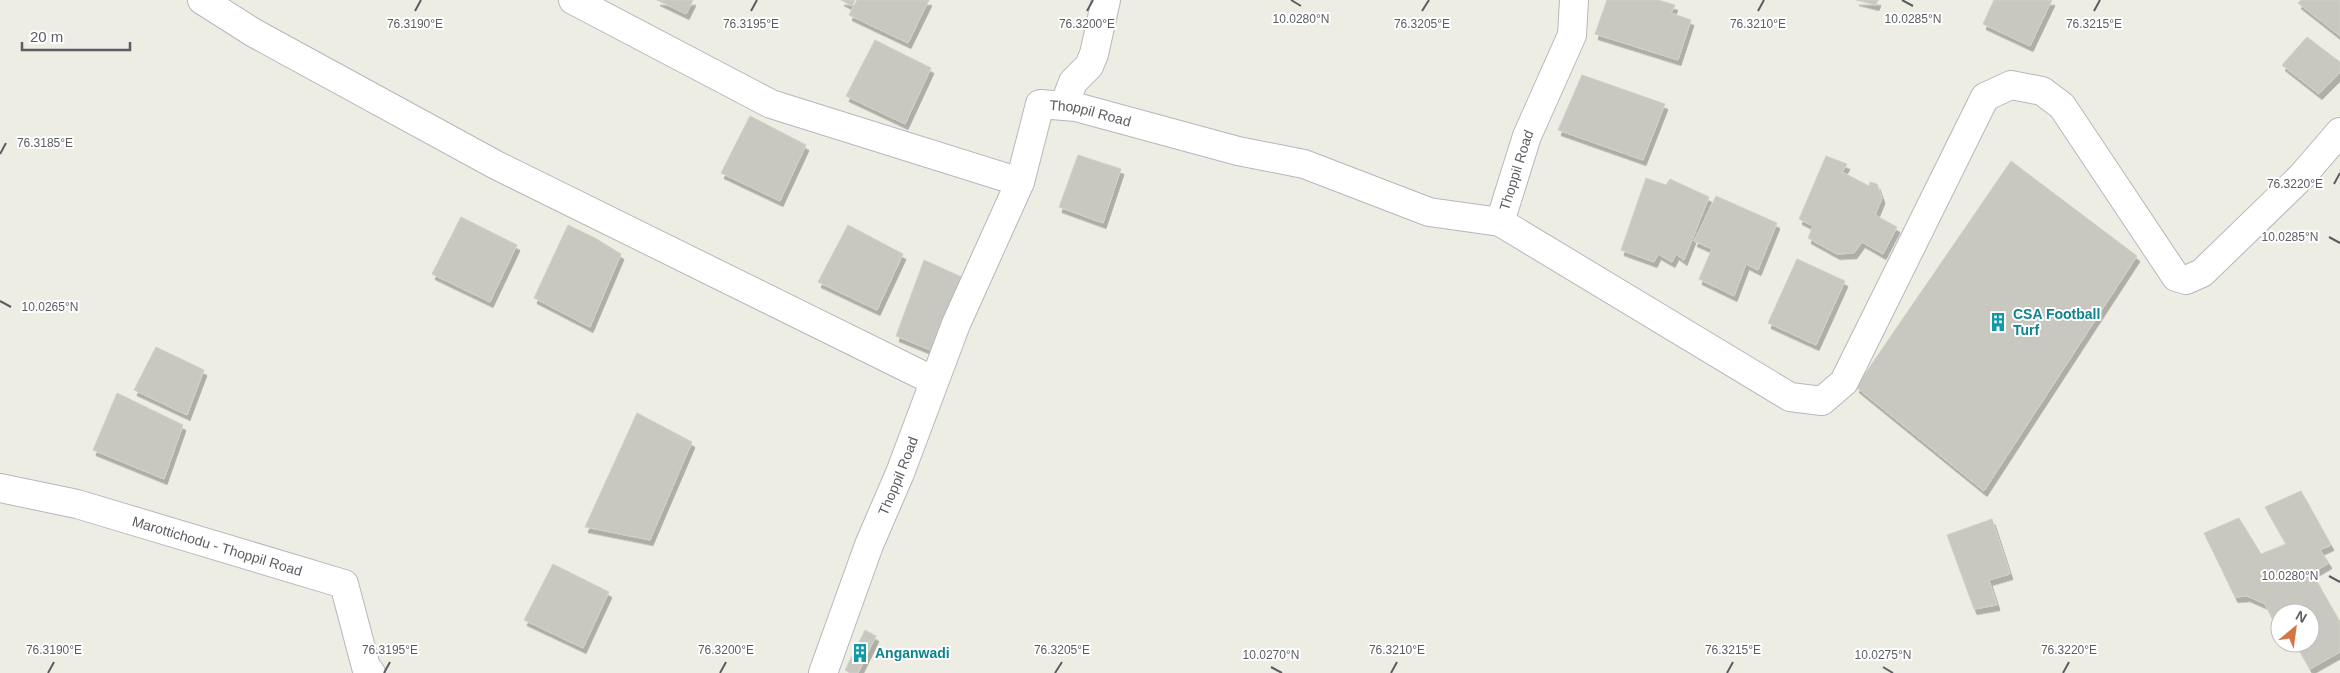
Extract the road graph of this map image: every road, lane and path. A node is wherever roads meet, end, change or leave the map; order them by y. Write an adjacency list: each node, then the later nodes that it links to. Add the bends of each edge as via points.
1 (202, 0): 9 (street, via 254,33 496,165)
2 (574, 0): 7 (street, via 771,104)
3 (1106, 0): 5 (street, via 1094,54 1089,66 1073,82)
4 (1574, 0): 8 (street, Thoppil Road, via 1572,35 1527,136)
5 (1064, 106): 7 (street, Thoppil Road, via 1040,104); 8 (street, Thoppil Road, via 1238,151 1304,164 1428,212)
6 (2340, 132): 8 (street, via 2302,176 2202,273 2186,280 2176,277 2062,106 2042,90 2011,85 1985,97 1844,382 1822,400 1790,397)
7 (1020, 182): 9 (street, Thoppil Road)
8 (1500, 222)
9 (934, 381): 12 (street, Thoppil Road)
10 (0, 488): 11 (street, Marottichodu - Thoppil Road, via 77,504 344,584 366,667)
11 (371, 673)
12 (822, 673)

